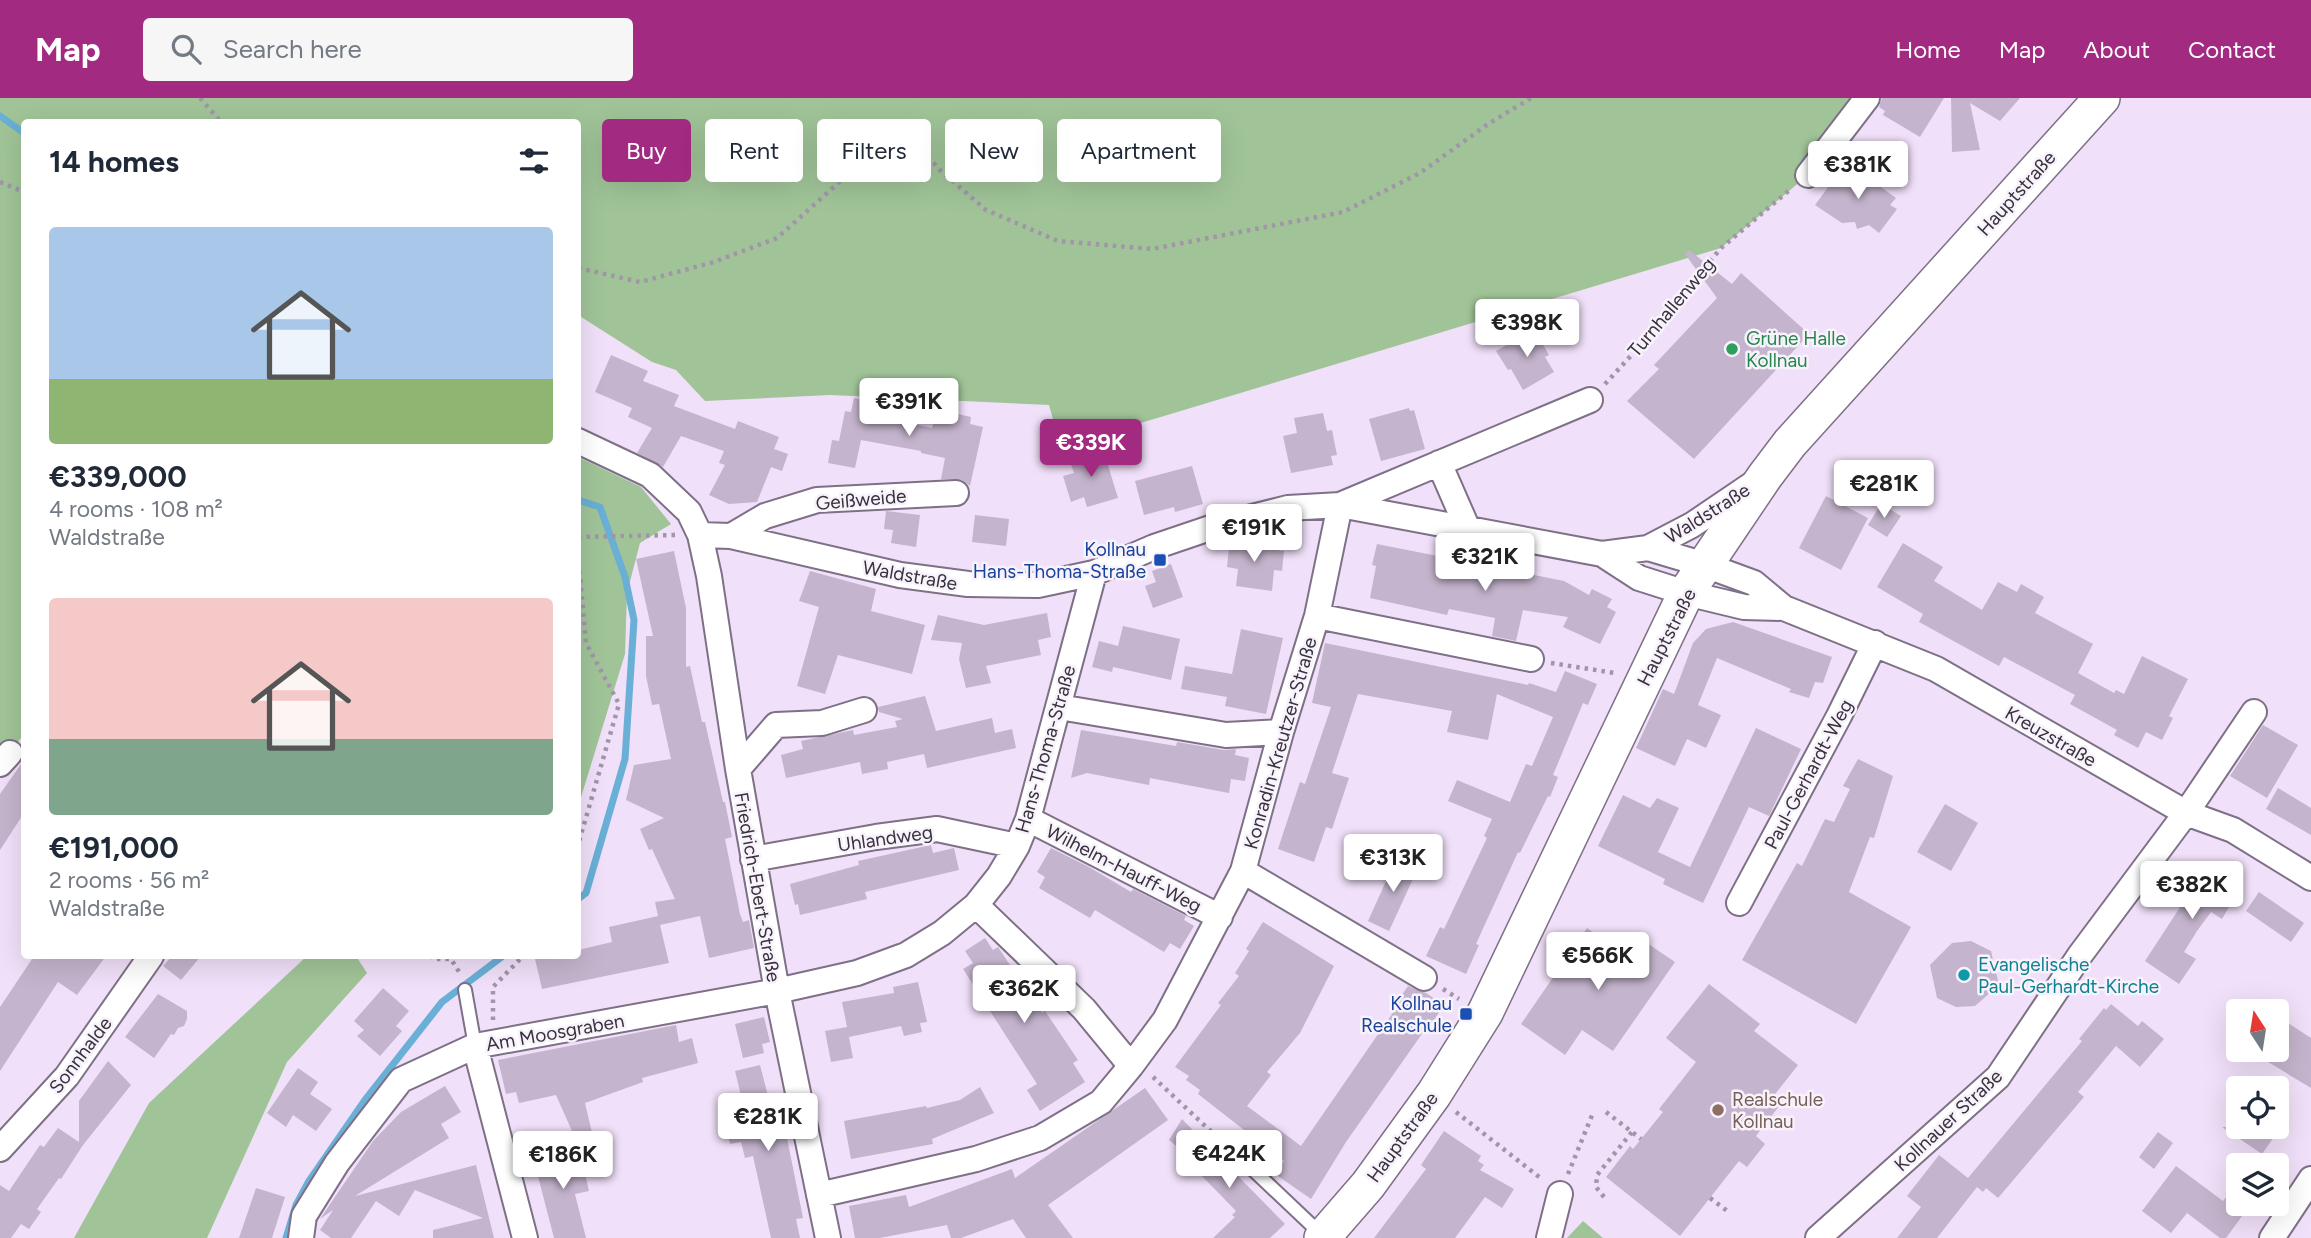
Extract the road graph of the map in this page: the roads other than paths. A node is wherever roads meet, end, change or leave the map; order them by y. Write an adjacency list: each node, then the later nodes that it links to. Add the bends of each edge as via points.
1 (1867, 98): 3 (street)
2 (2102, 98): 7 (street, Hauptstraße)
3 (1808, 175)
4 (1590, 400): 6 (street)
5 (581, 441): 11 (street, via 650,475 689,512)
6 (1439, 463): 9 (street); 10 (street)
7 (1765, 476): 13 (street, Waldstraße); 15 (street, Hauptstraße)
8 (956, 494): 12 (street, Geißweide, via 817,500 765,516)
9 (1340, 505): 10 (street, Waldstraße); 16 (street, Waldstraße, via 1288,508 1216,526); 19 (street, Konradin-Kreutzer-Straße)
10 (1467, 527): 14 (street, Waldstraße)
11 (700, 535): 12 (street, Waldstraße); 26 (street, Friedrich-Ebert-Straße)
12 (731, 536): 16 (street, Waldstraße, via 900,575 968,584 1038,585)
13 (1648, 548): 14 (street, Waldstraße); 15 (street, Waldstraße)
14 (1602, 554): 17 (street, Waldstraße, via 1639,578)
15 (1705, 565): 17 (street, Hauptstraße); 18 (street, Kreuzstraße, via 1754,583)
16 (1094, 573): 22 (street, Hans-Thoma-Straße)
17 (1686, 593): 18 (street, Kreuzstraße, via 1744,607); 47 (street, Hauptstraße, via 1485,1013 1434,1094 1368,1185)
18 (1784, 608): 20 (street, Kreuzstraße)
19 (1317, 616): 21 (street, Konradin-Kreutzer-Straße); 25 (street, Konradin-Kreutzer-Straße)
20 (1875, 643): 27 (street, Kreuzstraße, via 1936,668); 33 (street, Paul-Gerhardt-Weg)
21 (1531, 659)
22 (1059, 706): 25 (street, via 1226,735); 28 (street, Hans-Thoma-Straße)
23 (864, 710): 26 (street, via 822,723 776,726)
24 (2254, 712): 27 (street, Kollnauer Straße)
25 (1281, 732): 31 (street, Konradin-Kreutzer-Straße)
26 (738, 769): 30 (street, Friedrich-Ebert-Straße)
27 (2186, 813): 32 (street, Kreuzstraße, via 2233,830); 52 (street, Kollnauer Straße, via 2080,955 1998,1077)
28 (1028, 819): 29 (street, Hans-Thoma-Straße); 35 (street, Wilhelm-Hauff-Weg)
29 (1017, 846): 30 (street, Uhlandweg, via 937,829); 34 (street, Hans-Thoma-Straße)
30 (753, 859): 39 (street, Friedrich-Ebert-Straße)
31 (1243, 871): 35 (street, Konradin-Kreutzer-Straße); 37 (street, Konradin-Kreutzer-Straße)
32 (2311, 878)
33 (1739, 903)
34 (976, 905): 39 (street, Hans-Thoma-Straße, via 906,955 857,973); 41 (street, via 1084,1009)
35 (1220, 917): 41 (street, Konradin-Kreutzer-Straße, via 1165,1020)
36 (149, 959): 43 (street, Sonnhalde, via 68,1076)
37 (1424, 978)
38 (465, 986): 40 (lane)
39 (777, 990): 40 (street, Am Moosgraben); 46 (street, Friedrich-Ebert-Straße)
40 (484, 1044): 48 (street, Am Moosgraben, via 401,1080 337,1163 304,1216); 49 (street)
41 (1131, 1066): 46 (street, Konradin-Kreutzer-Straße, via 1101,1102 1040,1138)
42 (1230, 1148): 47 (lane)
43 (0, 1149)
44 (2311, 1179): 53 (street)
45 (1560, 1194): 51 (street)
46 (819, 1195): 50 (street, Friedrich-Ebert-Straße)
47 (1323, 1237)
48 (301, 1238)
49 (525, 1238)
50 (828, 1238)
51 (1549, 1238)
52 (1818, 1238)
53 (2272, 1238)

